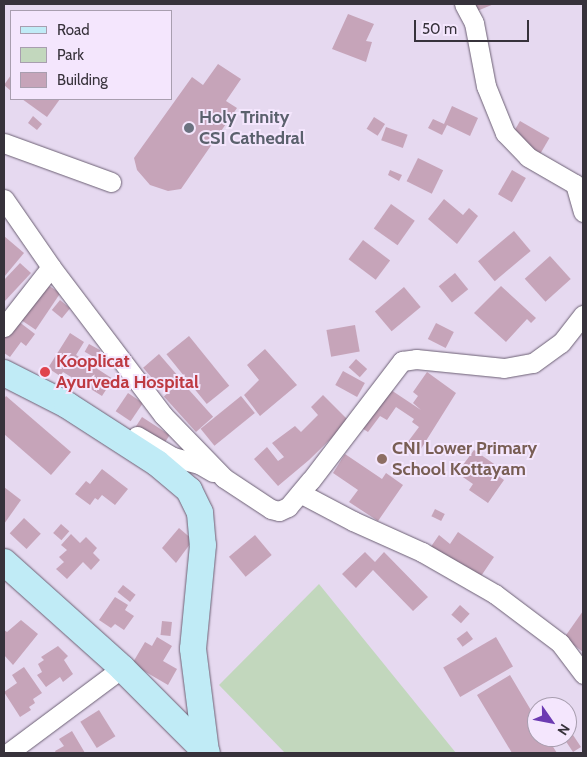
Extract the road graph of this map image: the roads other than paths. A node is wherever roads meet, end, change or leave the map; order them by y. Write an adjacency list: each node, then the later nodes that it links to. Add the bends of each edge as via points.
1 (464, 4): 5 (street, via 474,23 486,86 505,133 528,157 574,184)
2 (4, 143): 3 (street)
3 (111, 182)
4 (4, 199): 6 (street)
5 (583, 212)
6 (51, 267): 8 (street); 11 (street, via 163,415)
7 (580, 325): 12 (street, via 533,363 504,368 416,359 402,361)
8 (4, 327)
9 (4, 373): 10 (main road)
10 (67, 406): 11 (street, via 103,416 173,457 199,464); 17 (main road, via 157,463 189,490 200,513 203,544 193,649)
11 (224, 478): 12 (street, via 279,511 288,507)
12 (300, 493): 15 (street, via 422,552 495,594 560,643)
13 (4, 562): 14 (main road)
14 (122, 668): 16 (street); 17 (main road)
15 (583, 674)
16 (8, 753)
17 (206, 753)

